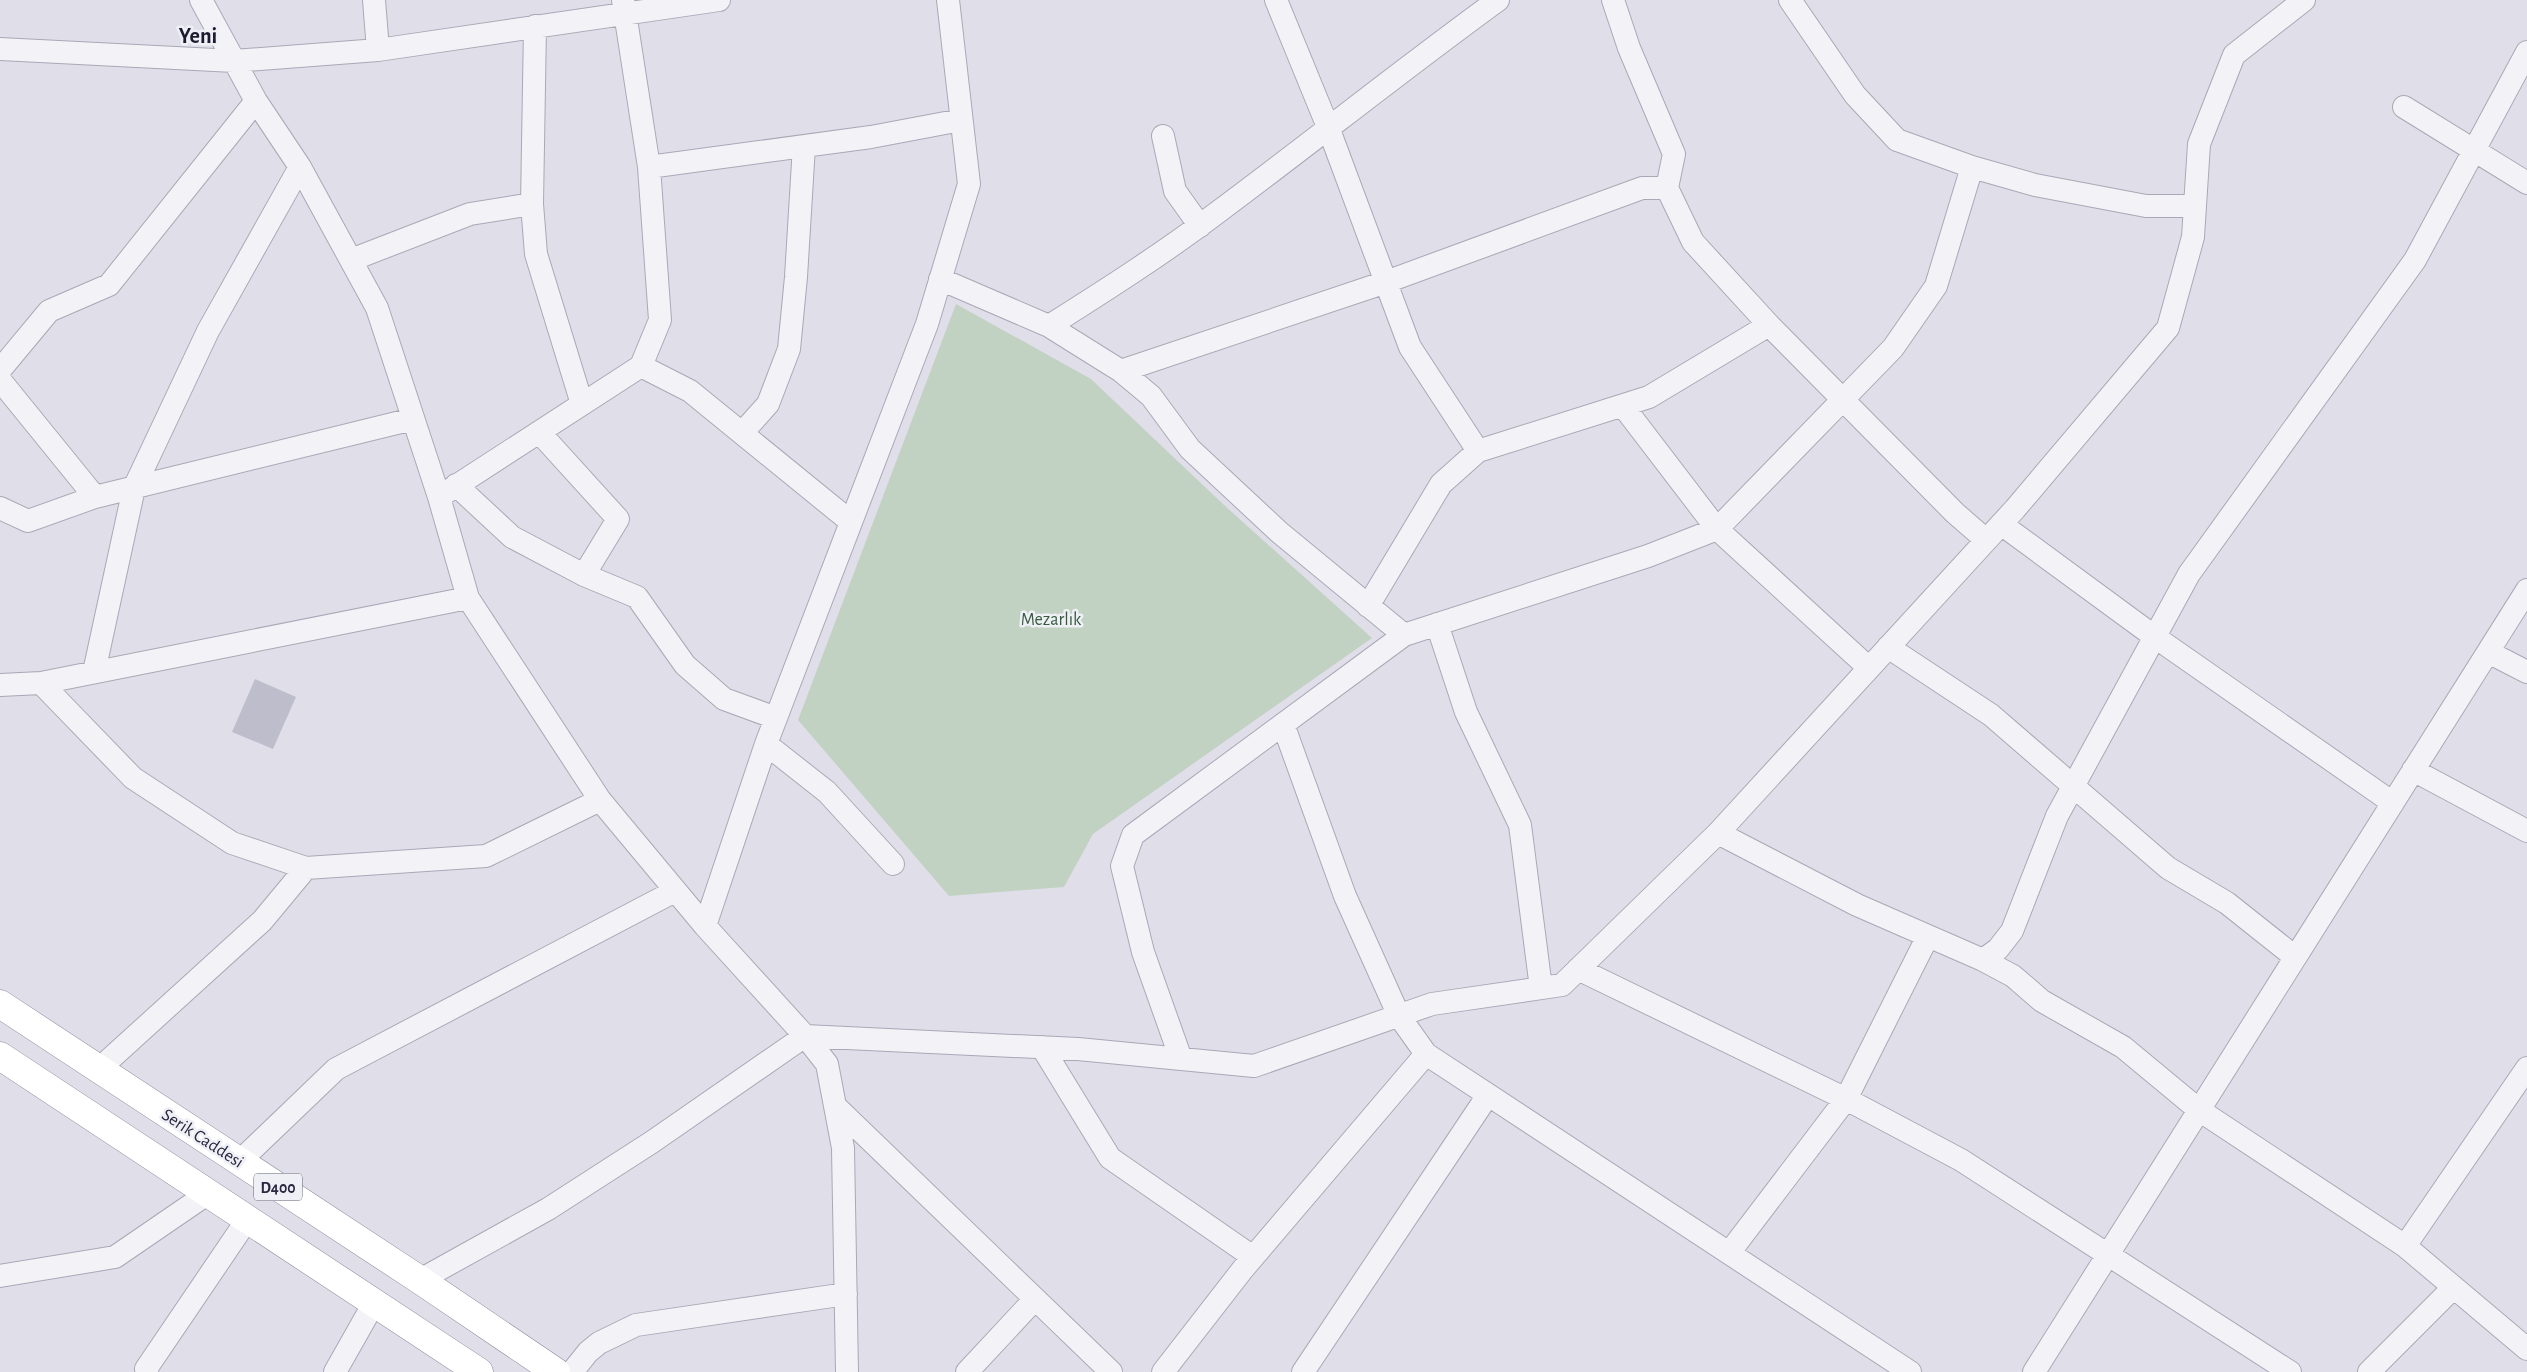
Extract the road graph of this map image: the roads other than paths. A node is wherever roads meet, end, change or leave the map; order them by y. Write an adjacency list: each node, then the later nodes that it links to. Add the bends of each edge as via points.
1 (201, 0): 15 (street)
2 (374, 0): 13 (street)
3 (719, 0): 10 (street)
4 (948, 0): 18 (street)
5 (1276, 0): 19 (street)
6 (1498, 0): 19 (street)
7 (1613, 0): 27 (street, via 1629,48 1674,154)
8 (1790, 0): 25 (street, via 1854,95 1897,140)
9 (2294, 3): 29 (street, via 2234,55 2199,144)
10 (624, 6): 11 (street); 24 (street)
11 (535, 26): 13 (street); 28 (street)
12 (0, 49): 15 (street)
13 (378, 50): 15 (street)
14 (2527, 52): 22 (street)
15 (234, 61): 16 (street)
16 (256, 101): 23 (street); 37 (street, via 109,284 49,311)
17 (2404, 107): 22 (street)
18 (962, 120): 21 (street); 32 (street, via 969,184)
19 (1328, 127): 30 (street); 33 (street)
20 (1163, 136): 30 (street, via 1175,192)
21 (804, 146): 24 (street); 45 (street, via 789,348 768,404)
22 (2473, 151): 26 (street); 60 (street, via 2415,260 2189,574)
23 (300, 167): 31 (street); 47 (street, via 208,331)
24 (649, 167): 36 (street, via 660,320)
25 (1972, 167): 29 (street, via 2035,185 2146,206); 40 (street, via 1936,286 1893,348)
26 (2527, 183)
27 (1667, 188): 33 (street, via 1642,188); 34 (street, via 1692,242)
28 (532, 204): 31 (street, via 470,214); 41 (street, via 536,254)
29 (2195, 206): 53 (street, via 2193,237 2168,328)
30 (1200, 226): 35 (street)
31 (351, 260): 43 (street, via 377,308)
32 (940, 279): 35 (street); 51 (street, via 927,324)
33 (1386, 282): 38 (street); 46 (street, via 1410,347)
34 (1769, 325): 40 (street); 42 (street, via 1649,398)
35 (1049, 326): 38 (street)
36 (641, 366): 41 (street); 45 (street, via 690,391)
37 (0, 370)
38 (1120, 371): 57 (street, via 1152,396 1190,449 1279,532)
39 (0, 380): 49 (street)
40 (1844, 400): 52 (street); 53 (street, via 1955,513)
41 (582, 404): 44 (street)
42 (1623, 406): 46 (street); 52 (street)
43 (413, 418): 47 (street); 48 (street)
44 (538, 432): 48 (street); 54 (street, via 618,518)
45 (742, 433): 51 (street)
46 (1478, 451): 57 (street, via 1441,484)
47 (134, 488): 49 (street); 64 (street)
48 (447, 491): 54 (street, via 512,537); 56 (street)
49 (95, 497): 50 (street, via 28,521)
50 (0, 508)
51 (851, 522): 68 (street)
52 (1717, 529): 58 (street, via 1648,556); 63 (street)
53 (1994, 532): 60 (street); 61 (street)
54 (584, 575): 68 (street, via 637,597 685,665 724,698)
55 (2527, 590): 62 (street)
56 (468, 598): 64 (street); 73 (street)
57 (1368, 606): 59 (street)
58 (1437, 624): 59 (street); 85 (street, via 1466,712 1520,825)
59 (1404, 635): 69 (street)
60 (2155, 637): 72 (street); 74 (street)
61 (1888, 646): 63 (street); 72 (street, via 1991,715)
62 (2488, 652): 65 (street); 71 (street)
63 (1868, 668): 76 (street)
64 (94, 672): 66 (street)
65 (2527, 672)
66 (41, 683): 67 (street); 78 (street, via 132,778 232,843)
67 (0, 685)
68 (776, 718): 70 (street)
69 (1283, 724): 87 (street, via 1345,896); 92 (street, via 1133,835 1122,866 1143,952)
70 (766, 744): 77 (street, via 827,792); 80 (street)
71 (2413, 770): 74 (street); 75 (street)
72 (2073, 787): 82 (street, via 2168,868 2227,903); 83 (street, via 2057,816 2012,931 1998,949)
73 (600, 800): 78 (street, via 486,856); 79 (street)
74 (2392, 803): 82 (street)
75 (2527, 831)
76 (1718, 833): 81 (street, via 1857,905); 84 (street)
77 (893, 864)
78 (306, 868): 94 (street, via 262,921)
79 (675, 891): 80 (street); 99 (street, via 336,1069)
80 (705, 926): 88 (street)
81 (1928, 936): 83 (street); 96 (street)
82 (2295, 957): 98 (street)
83 (1983, 960): 98 (street, via 2013,976 2042,1002 2123,1047)
84 (1578, 969): 85 (street, via 1562,985); 96 (street)
85 (1541, 988): 87 (street, via 1432,1004)
86 (0, 1004): 94 (highway, Serik Caddesi / D400)
87 (1399, 1016): 90 (street); 92 (street, via 1254,1066)
88 (805, 1036): 89 (street); 97 (street, via 827,1064); 107 (street, via 548,1209)
89 (1042, 1047): 92 (street); 105 (street, via 1110,1158)
90 (1426, 1054): 95 (street); 105 (street)
91 (0, 1056): 100 (highway, D400)
92 (1181, 1059)
93 (2527, 1068): 102 (street)
94 (99, 1069): 99 (highway, Serik Caddesi / D400)
95 (1488, 1095): 103 (street); 122 (street)
96 (1846, 1099): 103 (street); 104 (street, via 1961,1160)
97 (835, 1106): 109 (street, via 843,1148); 110 (street)
98 (2199, 1110): 102 (street); 104 (street)
99 (239, 1162): 107 (highway, Serik Caddesi / D400)
100 (207, 1194): 101 (highway, D400); 106 (street, via 115,1257)
101 (247, 1220): 111 (highway, D400); 113 (street)
102 (2405, 1246): 108 (street)
103 (1729, 1253): 123 (street)
104 (2108, 1255): 124 (street); 125 (street)
105 (1253, 1257): 121 (street)
106 (0, 1276)
107 (420, 1280): 116 (highway, Serik Caddesi / D400)
108 (2453, 1288): 112 (street); 126 (street)
109 (846, 1294): 117 (street, via 636,1325 599,1343); 118 (street)
110 (1035, 1299): 119 (street); 120 (street)
111 (374, 1303): 114 (street); 115 (highway, D400)
112 (2527, 1349)
113 (147, 1372)
114 (335, 1372)
115 (479, 1372)
116 (556, 1372)
117 (572, 1372)
118 (848, 1372)
119 (967, 1372)
120 (1111, 1372)
121 (1163, 1372)
122 (1303, 1372)
123 (1910, 1372)
124 (2034, 1372)
125 (2290, 1372)
126 (2368, 1372)

